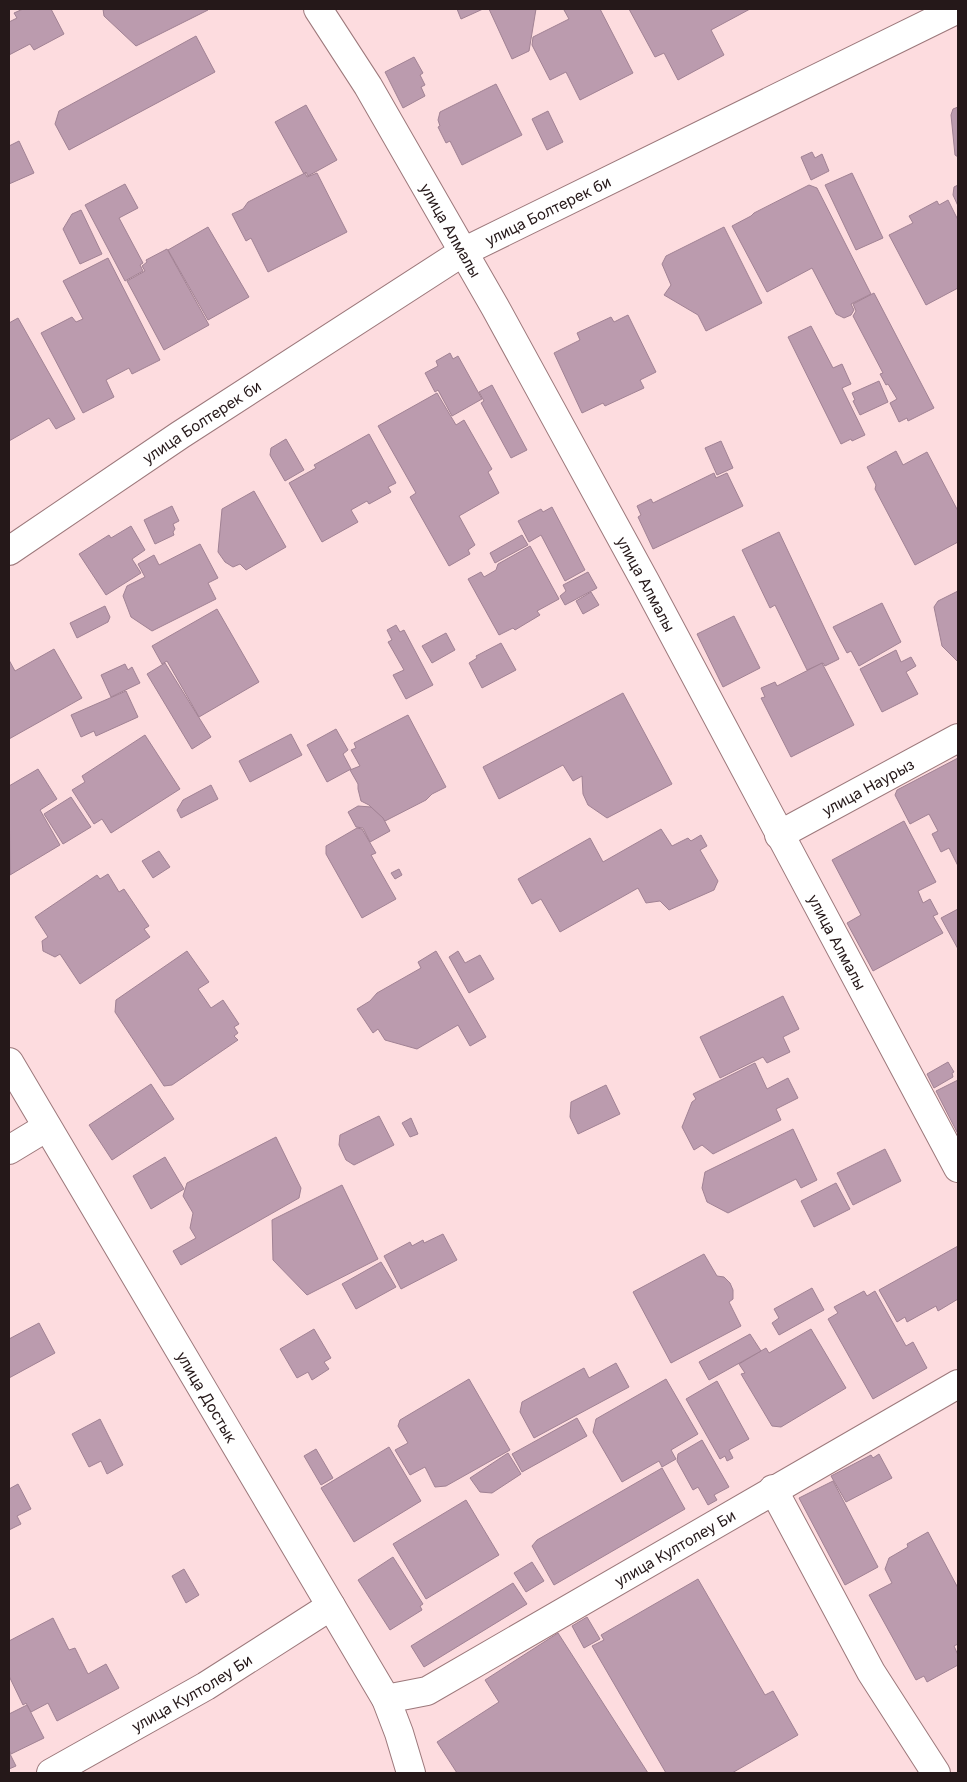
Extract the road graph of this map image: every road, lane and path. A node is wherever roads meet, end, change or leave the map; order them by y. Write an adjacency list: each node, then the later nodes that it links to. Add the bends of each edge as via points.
1 (318, 9): 3 (street, улица Алмалы, via 368,86)
2 (958, 9): 3 (street, улица Болтерек би)
3 (463, 252): 4 (street, улица Болтерек би, via 188,430); 6 (street, улица Алмалы, via 646,583)
4 (9, 551)
5 (958, 738): 6 (street, улица Наурыз)
6 (779, 835): 10 (street, улица Алмалы)
7 (9, 1062): 8 (street, улица Достык)
8 (47, 1127): 9 (street); 13 (street, улица Достык)
9 (9, 1150)
10 (958, 1168)
11 (958, 1384): 12 (street, улица Култолеу Би)
12 (774, 1489): 14 (street, улица Култолеу Би, via 427,1691); 17 (street, via 872,1672)
13 (331, 1606): 14 (street, улица Достык); 15 (street, улица Култолеу Би, via 206,1686)
14 (386, 1698): 16 (street, улица Достык)
15 (50, 1773)
16 (411, 1773)
17 (936, 1773)

